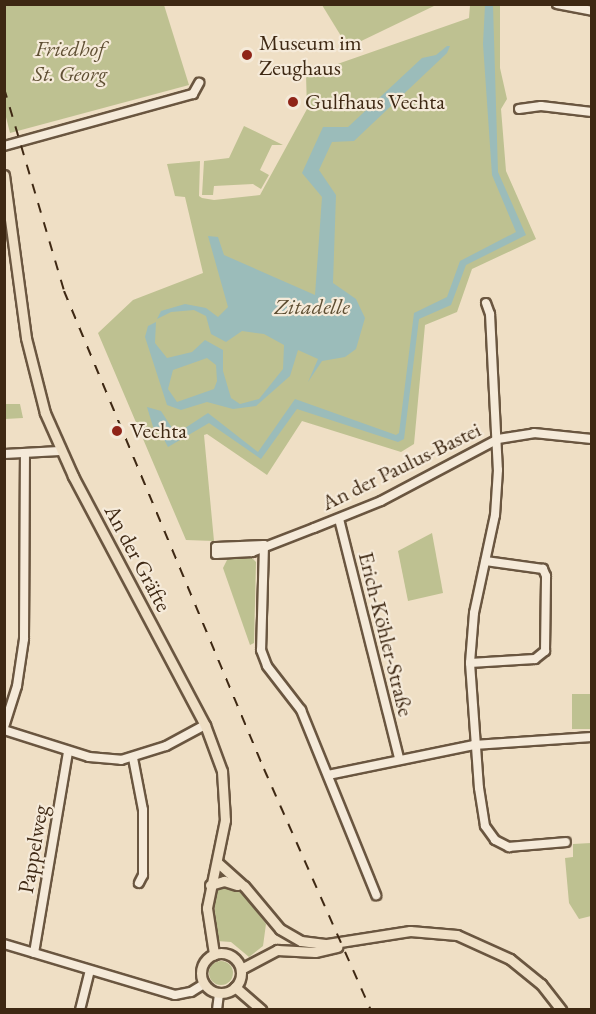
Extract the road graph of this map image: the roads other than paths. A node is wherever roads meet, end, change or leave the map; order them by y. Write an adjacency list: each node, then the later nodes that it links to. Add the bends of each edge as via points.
1 (557, 4): 2 (street)
2 (591, 11)
3 (198, 83): 6 (street, via 194,94)
4 (519, 109): 5 (street, via 541,106)
5 (591, 112)
6 (4, 146)
7 (4, 175): 11 (main road, An der Gräfte, via 32,370)
8 (486, 303): 9 (street, via 490,314)
9 (498, 439): 10 (street, An der Paulus-Bastei, via 534,433); 14 (street, An der Paulus-Bastei); 17 (street, via 495,515)
10 (591, 439)
11 (60, 451): 13 (street); 19 (main road, An der Gräfte)
12 (4, 454): 13 (street)
13 (25, 455): 20 (street, via 24,639 17,686)
14 (339, 519): 15 (street, An der Paulus-Bastei); 25 (street, Erich-Köhler-Straße)
15 (264, 545): 16 (street, An der Paulus-Bastei); 26 (street, via 261,650 267,666 301,710)
16 (216, 551)
17 (486, 561): 18 (street, via 474,613); 18 (street, via 543,569 544,651 535,658)
18 (470, 663): 22 (street)
19 (205, 725): 24 (street); 28 (main road, An der Gräfte, via 224,788 225,820)
20 (4, 729): 23 (street)
21 (591, 737): 22 (street)
22 (474, 745): 25 (street); 27 (street, via 485,826 495,840 509,847)
23 (68, 751): 24 (street, via 104,760); 35 (street, Pappelweg)
24 (133, 758): 29 (street, via 143,810 143,875)
25 (399, 758): 26 (street)
26 (328, 776): 32 (street)
27 (566, 842)
28 (217, 862): 30 (main road, An der Gräfte); 31 (main road)
29 (139, 883)
30 (210, 885): 31 (main road, via 224,881); 36 (main road, An der Gräfte, via 208,921)
31 (251, 895): 33 (main road, via 280,928 301,941 317,944)
32 (376, 896)
33 (358, 939): 37 (main road, via 315,952 277,950); 45 (main road, via 426,930 474,940 510,959 541,984)
34 (4, 944): 35 (street)
35 (34, 953): 38 (street)
36 (214, 954): 37 (main road, via 234,957); 39 (main road, via 202,967)
37 (241, 969): 40 (main road)
38 (90, 970): 39 (street, via 175,995); 42 (street)
39 (204, 984): 41 (main road)
40 (235, 987): 41 (main road); 44 (main road)
41 (219, 993): 43 (street)
42 (80, 1010)
43 (217, 1010)
44 (261, 1010)
45 (561, 1010)

